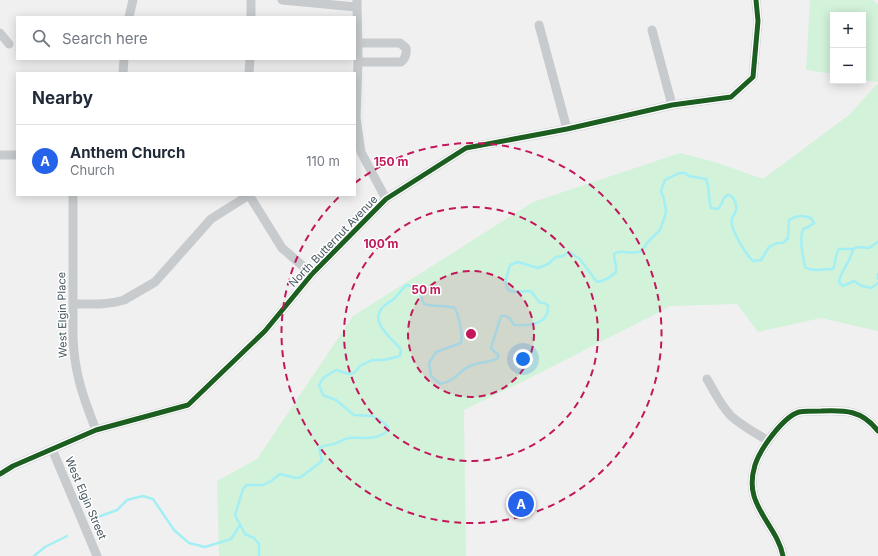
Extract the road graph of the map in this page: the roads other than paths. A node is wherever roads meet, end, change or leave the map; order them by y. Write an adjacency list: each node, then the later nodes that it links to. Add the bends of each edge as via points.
1 (133, 0): 6 (street)
2 (251, 0): 7 (street)
3 (282, 0): 5 (street)
4 (756, 0): 18 (street, North Butternut Avenue, via 758,21 753,77 731,97)
5 (356, 4): 11 (street)
6 (130, 16)
7 (251, 16)
8 (539, 25): 19 (street)
9 (652, 30): 18 (street)
10 (0, 33): 12 (street)
11 (357, 43): 15 (street); 15 (street, via 400,43 406,48 407,53 401,62)
12 (8, 44)
13 (124, 60): 16 (street)
14 (250, 60): 17 (street)
15 (358, 62): 25 (street, via 356,118 361,152)
16 (124, 72)
17 (250, 72)
18 (672, 105): 19 (street, North Butternut Avenue)
19 (567, 129): 25 (street, North Butternut Avenue, via 466,148)
20 (0, 155): 21 (street)
21 (16, 155)
22 (73, 196): 27 (street, West Elgin Place)
23 (247, 196): 27 (street, via 211,219 155,282 119,302)
24 (250, 196): 26 (street, via 282,248)
25 (386, 200): 26 (street, North Butternut Avenue)
26 (312, 274): 29 (street, North Butternut Avenue, via 265,331 188,405)
27 (73, 304): 29 (street, West Elgin Place, via 73,347 76,368)
28 (707, 379): 31 (street, via 731,415)
29 (96, 430): 32 (street, North Butternut Avenue)
30 (878, 431): 31 (street, via 864,417 853,413 805,412 792,416)
31 (768, 441): 35 (street, via 755,464 752,486 759,510 779,543)
32 (52, 449): 33 (street, North Butternut Avenue); 34 (street, West Elgin Street)
33 (0, 474)
34 (97, 556)
35 (782, 556)

